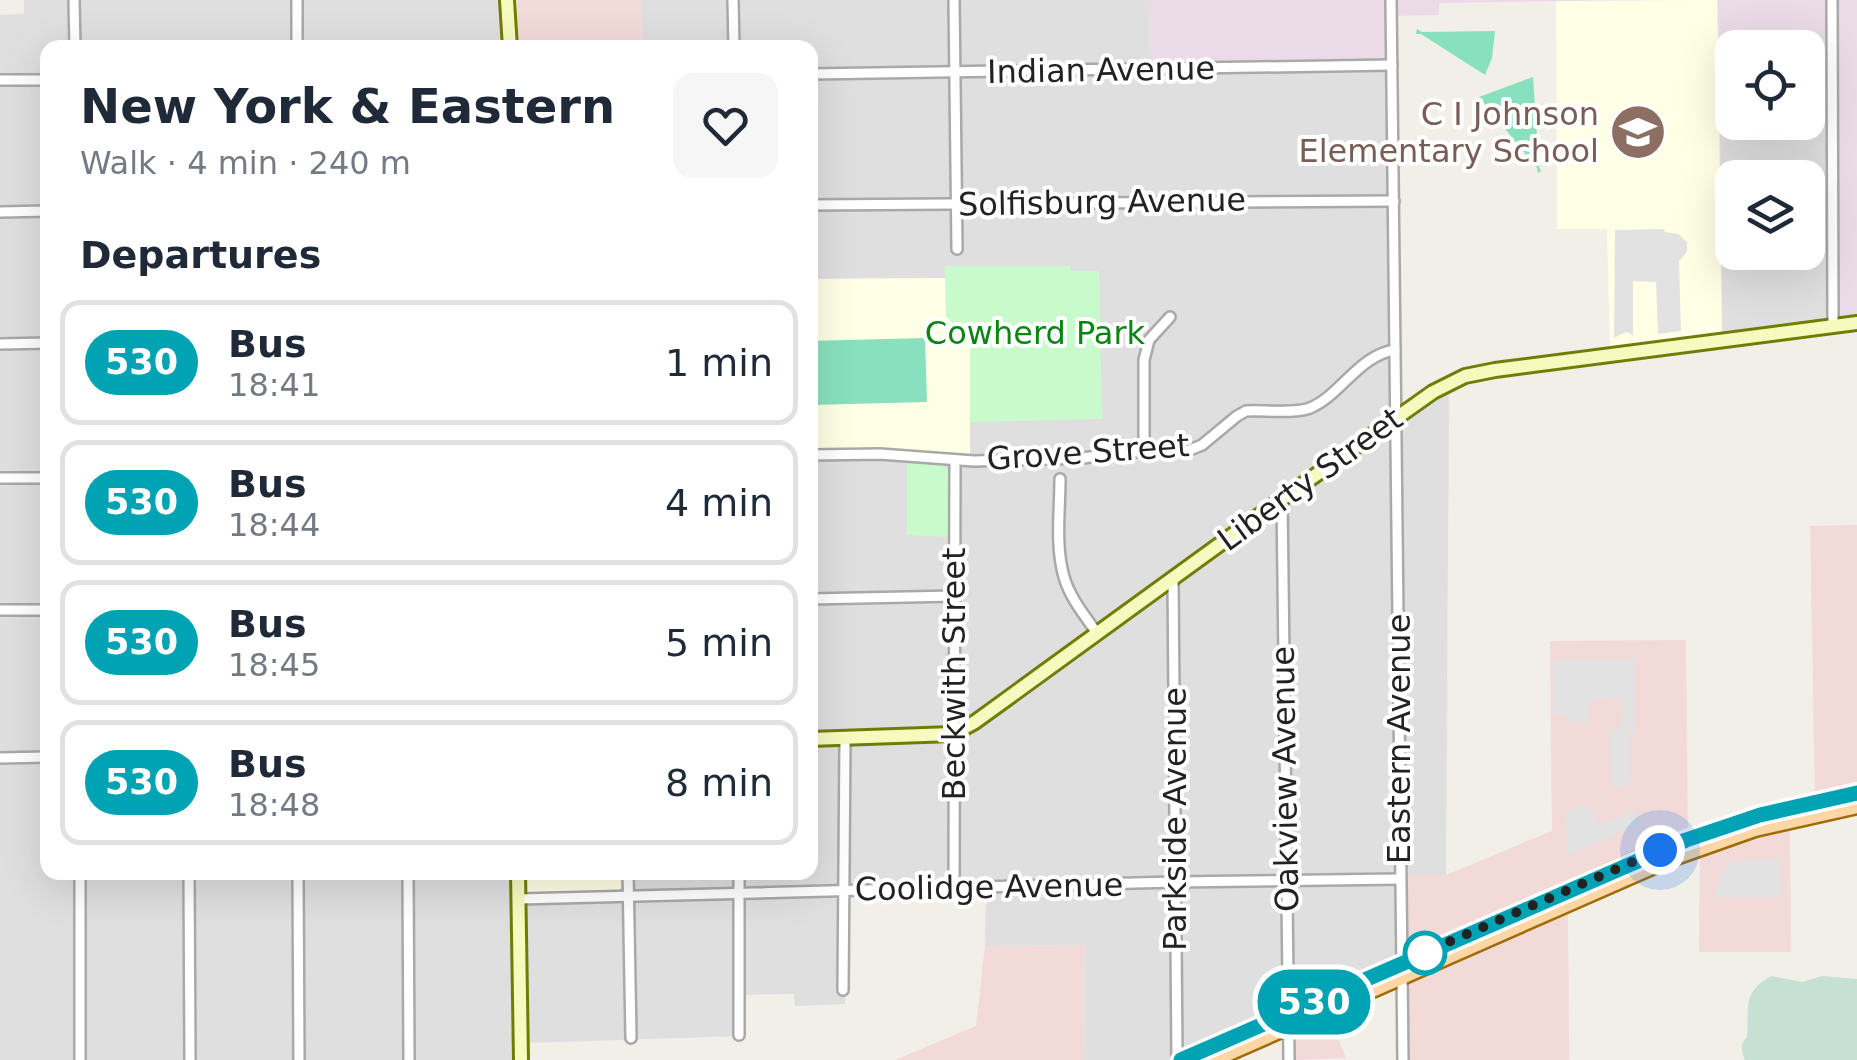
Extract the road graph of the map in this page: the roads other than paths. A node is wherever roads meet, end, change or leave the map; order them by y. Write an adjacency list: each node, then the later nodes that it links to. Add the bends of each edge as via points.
1 (74, 0): 8 (street)
2 (297, 0): 9 (street)
3 (507, 0): 10 (street)
4 (733, 0): 11 (street)
5 (954, 0): 13 (street)
6 (1391, 0): 12 (street, Eastern Avenue)
7 (1832, 0): 25 (street)
8 (75, 40)
9 (297, 40)
10 (510, 40)
11 (734, 40)
12 (1392, 65): 13 (street, Indian Avenue); 17 (street, Eastern Avenue)
13 (955, 73): 14 (street, Indian Avenue); 18 (street)
14 (818, 74)
15 (0, 80): 16 (street)
16 (40, 80)
17 (1394, 201): 18 (street, Solfisburg Avenue); 28 (street, Eastern Avenue)
18 (957, 204): 19 (street, Solfisburg Avenue); 22 (street)
19 (818, 205)
20 (40, 211): 21 (street)
21 (0, 212)
22 (957, 249)
23 (1170, 317): 30 (street, via 1148,340 1144,360)
24 (1857, 322): 25 (street, Liberty Street)
25 (1833, 326): 29 (street, Liberty Street, via 1477,373)
26 (40, 343): 27 (street)
27 (0, 344)
28 (1394, 350): 29 (street, Eastern Avenue); 30 (street, Grove Street, via 1371,358 1310,408 1246,411 1202,445)
29 (1396, 417): 36 (street, Liberty Street); 50 (street, Eastern Avenue)
30 (1144, 452): 32 (street, Grove Street)
31 (818, 455): 32 (street, Grove Street)
32 (955, 461): 38 (street, Beckwith Street)
33 (0, 478): 34 (street)
34 (40, 478)
35 (1060, 479): 42 (street, via 1064,576)
36 (1282, 498): 37 (street, Liberty Street); 59 (street, Oakview Avenue)
37 (1172, 578): 42 (street, Liberty Street); 58 (street, Parkside Avenue)
38 (955, 596): 39 (street); 43 (street, Beckwith Street)
39 (818, 599)
40 (0, 610): 41 (street)
41 (40, 610)
42 (1097, 634): 43 (street, Liberty Street)
43 (953, 734): 44 (street, Liberty Street); 60 (street, Beckwith Street)
44 (845, 738): 45 (street, Liberty Street); 61 (street)
45 (818, 739)
46 (0, 758): 47 (street)
47 (40, 758)
48 (1857, 793): 65 (main road, via 1686,840)
49 (1857, 806): 65 (main road, via 1755,829 1670,859)
50 (1400, 879): 59 (street, Coolidge Avenue); 65 (street, Eastern Avenue)
51 (80, 880): 70 (street)
52 (189, 880): 71 (street)
53 (298, 880): 72 (street)
54 (408, 880): 73 (street)
55 (518, 880): 64 (street)
56 (628, 880): 63 (street)
57 (739, 880): 62 (street)
58 (1175, 882): 59 (street, Coolidge Avenue); 60 (street, Coolidge Avenue); 75 (street, Parkside Avenue)
59 (1287, 882): 67 (street, Oakview Avenue)
60 (954, 888): 61 (street, Coolidge Avenue)
61 (845, 890): 62 (street, Coolidge Avenue); 66 (street)
62 (739, 895): 63 (street, Coolidge Avenue); 68 (street)
63 (628, 897): 64 (street, Coolidge Avenue); 69 (street)
64 (518, 899): 74 (street)
65 (1402, 970): 67 (main road); 78 (street, Eastern Avenue)
66 (843, 990)
67 (1288, 1020): 75 (main road); 76 (main road); 77 (street, Oakview Avenue)
68 (740, 1035)
69 (631, 1038)
70 (80, 1060)
71 (190, 1060)
72 (299, 1060)
73 (409, 1060)
74 (520, 1060)
75 (1179, 1060)
76 (1213, 1060)
77 (1288, 1060)
78 (1403, 1060)

